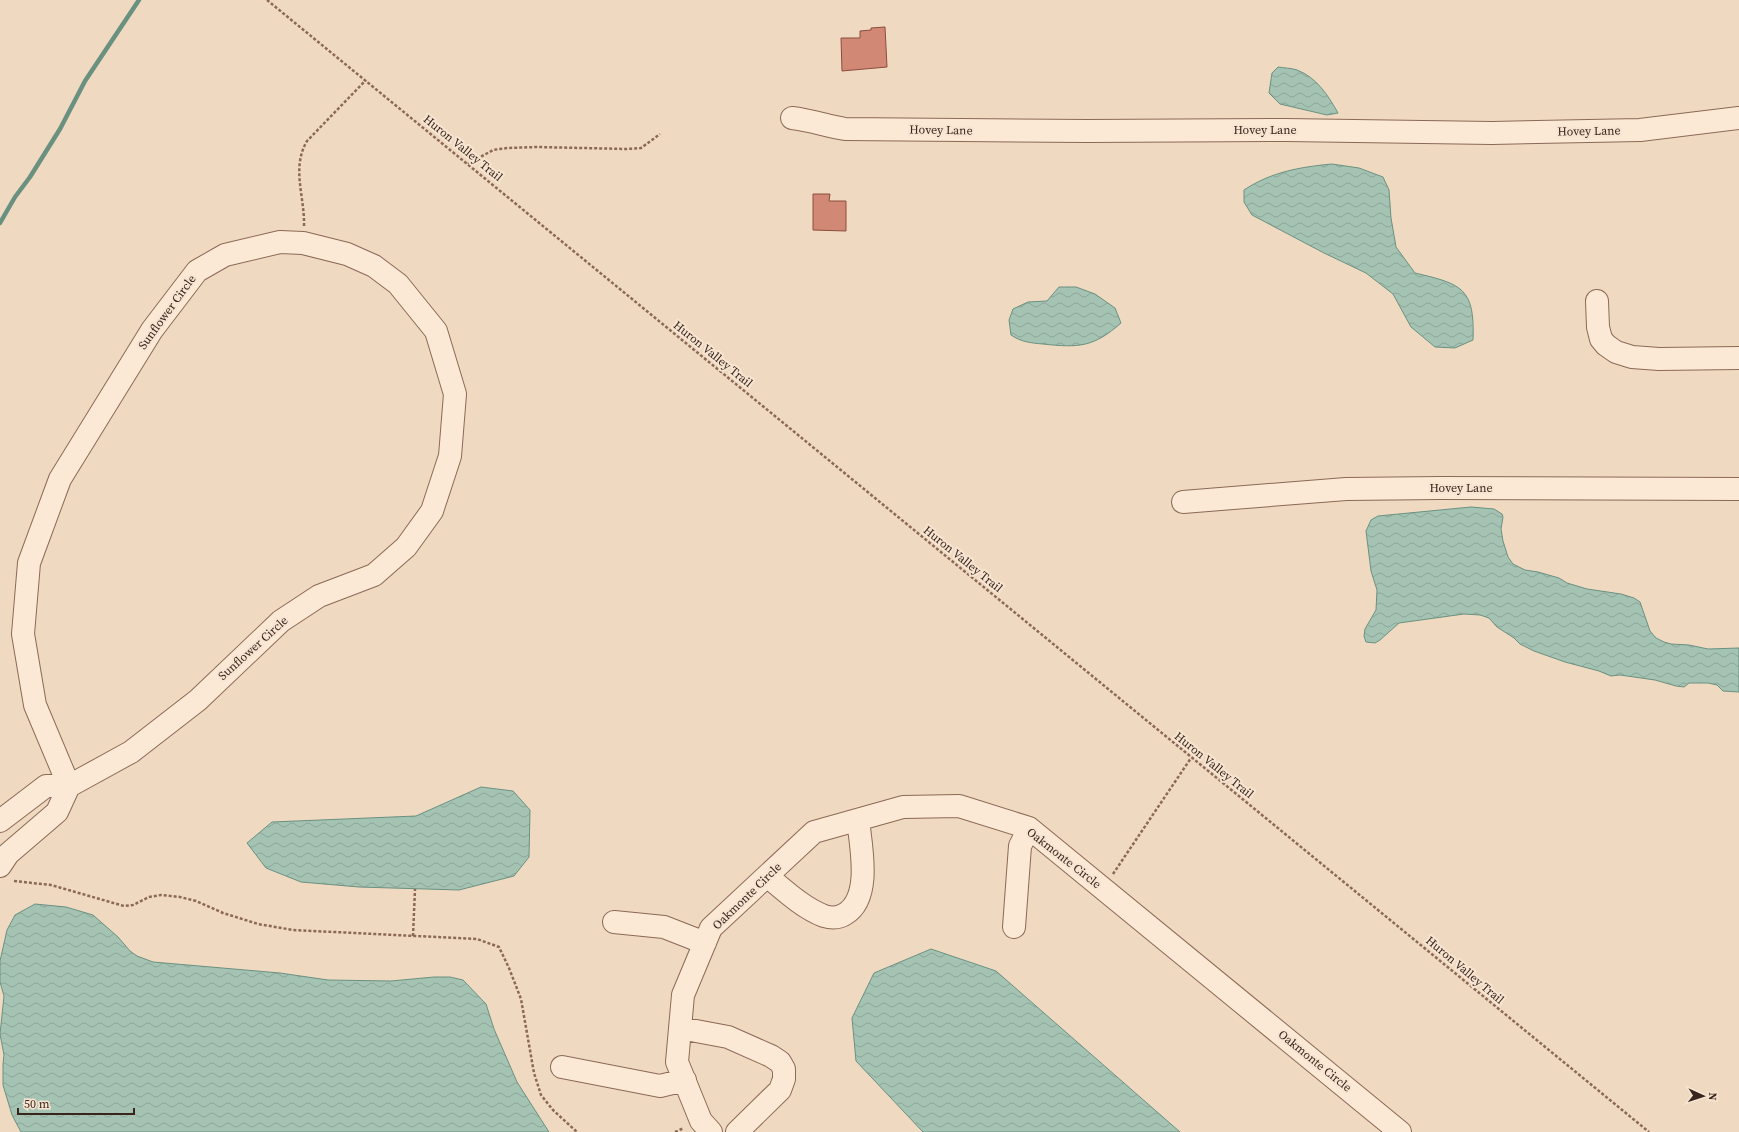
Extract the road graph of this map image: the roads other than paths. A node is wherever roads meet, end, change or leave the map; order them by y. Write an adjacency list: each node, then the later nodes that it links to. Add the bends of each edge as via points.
1 (792, 118): 2 (street, Hovey Lane, via 845,129 1286,130 1492,134 1640,130)
2 (1739, 118)
3 (1597, 301): 4 (street, via 1601,339 1616,352 1632,357 1660,359)
4 (1739, 358)
5 (1739, 489): 6 (street, Hovey Lane, via 1346,489)
6 (1183, 502)
7 (69, 786): 7 (street, Sunflower Circle, via 131,752 198,700 281,620 320,596 374,575 406,547 432,511 450,456 455,394 436,330 398,284 374,266 347,254 303,243 280,242 225,256 197,271 152,330 60,479 30,563 23,634 36,705); 8 (street, via 46,786); 11 (street, via 57,812 8,854)
8 (0, 820)
9 (858, 820): 10 (street, Oakmonte Circle, via 903,807 959,806); 12 (street, Oakmonte Circle, via 814,832); 12 (street, via 863,870 858,901 849,912 840,917 825,916 807,907)
10 (1030, 828): 14 (street, via 1020,846); 21 (street, Oakmonte Circle)
11 (7, 874)
12 (767, 876): 15 (street, Oakmonte Circle, via 711,928)
13 (614, 922): 15 (street, via 664,927)
14 (1014, 927)
15 (705, 943): 16 (street, Oakmonte Circle, via 683,995)
16 (680, 1028): 18 (street, Oakmonte Circle, via 677,1062); 20 (street, via 728,1037 772,1056 784,1069 780,1090)
17 (562, 1067): 18 (street, via 660,1086)
18 (684, 1080): 19 (street, Oakmonte Circle, via 701,1122)
19 (711, 1132)
20 (737, 1132)
21 (1400, 1132)

